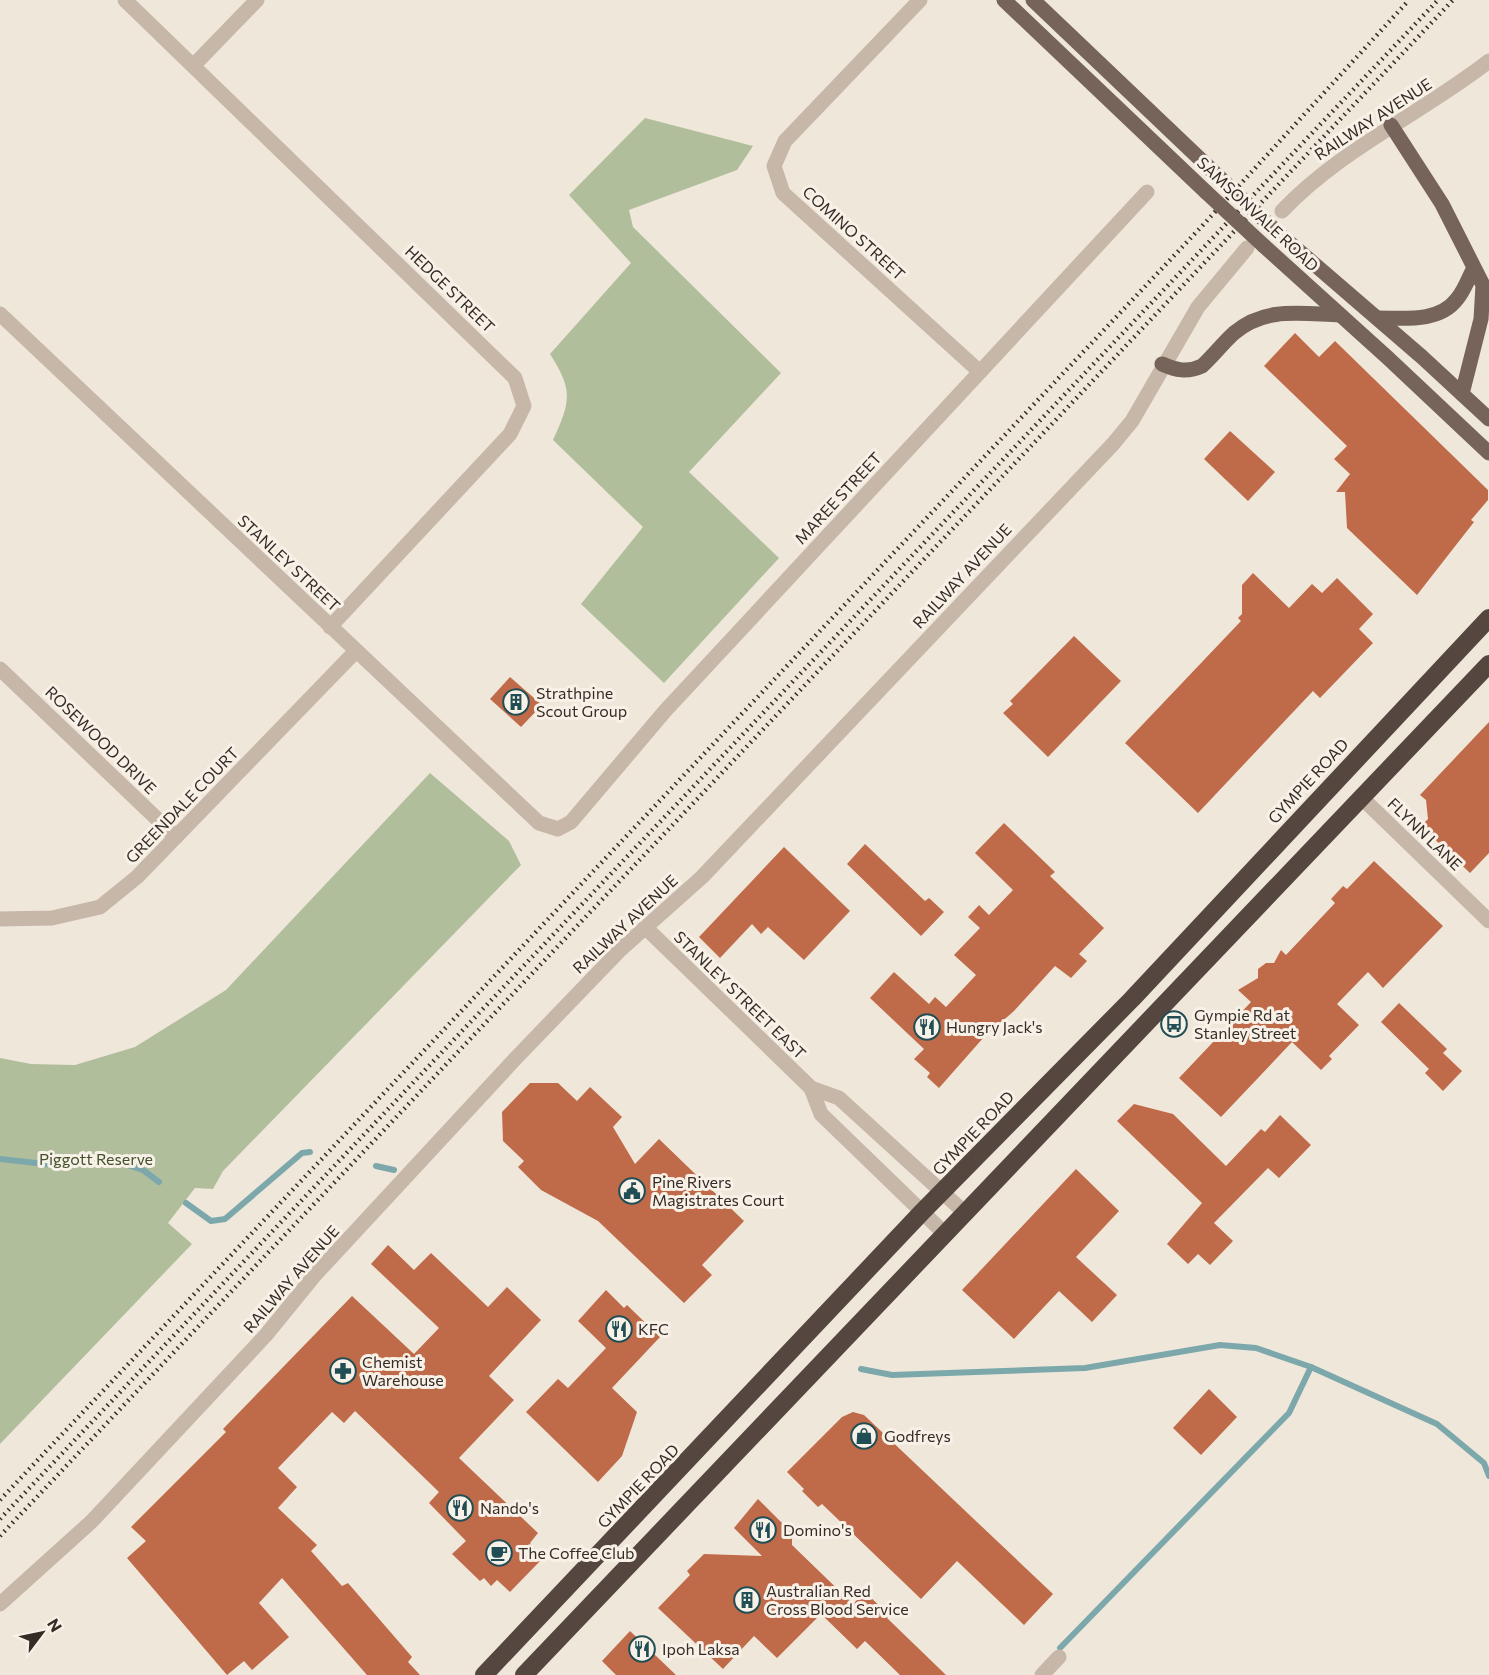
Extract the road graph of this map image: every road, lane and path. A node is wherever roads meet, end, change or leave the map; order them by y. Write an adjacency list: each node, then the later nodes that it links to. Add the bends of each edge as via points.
1 (125, 0): 7 (street, HEDGE STREET)
2 (257, 0): 7 (street)
3 (920, 0): 17 (street, COMINO STREET, via 785,141 774,165 783,193)
4 (1004, 0): 14 (main road, SAMSONVALE ROAD, bridge)
5 (1033, 0): 15 (main road, SAMSONVALE ROAD, bridge, via 1277,232)
6 (1489, 61): 8 (street, RAILWAY AVENUE, via 1446,93)
7 (194, 65): 22 (street, HEDGE STREET, via 515,378 523,404 510,434)
8 (1391, 125): 10 (street, RAILWAY AVENUE, via 1322,173); 12 (main road, via 1442,204)
9 (1147, 192): 17 (street, MAREE STREET)
10 (1282, 211)
11 (1247, 248): 16 (street, RAILWAY AVENUE, via 1197,307)
12 (1473, 270): 15 (main road, via 1448,308 1424,318); 18 (main road, via 1483,285 1483,303)
13 (0, 314): 22 (street, STANLEY STREET)
14 (1340, 315): 16 (main road, via 1273,314 1244,326 1194,370); 20 (main road, SAMSONVALE ROAD)
15 (1377, 318): 18 (main road, SAMSONVALE ROAD)
16 (1162, 364): 31 (street, RAILWAY AVENUE, via 1132,422 1113,444 702,877)
17 (980, 372): 27 (street, MAREE STREET, via 665,711 571,822)
18 (1462, 394): 19 (main road, SAMSONVALE ROAD)
19 (1489, 419)
20 (1489, 453)
21 (1489, 618): 33 (highway, GYMPIE ROAD, via 1132,999)
22 (330, 627): 23 (street, STANLEY STREET)
23 (356, 651): 27 (street, STANLEY STREET, via 539,823); 28 (street, GREENDALE COURT)
24 (1489, 664): 26 (highway)
25 (0, 669): 28 (street, ROSEWOOD DRIVE)
26 (1361, 797): 30 (street, FLYNN LANE); 35 (highway)
27 (558, 829)
28 (176, 837): 29 (street, GREENDALE COURT, via 137,877 100,907 52,918)
29 (0, 919)
30 (1489, 921)
31 (645, 927): 32 (street, STANLEY STREET EAST); 37 (street, RAILWAY AVENUE, via 515,1059 314,1276 266,1335 91,1521)
32 (811, 1088): 33 (street, STANLEY STREET EAST, via 839,1098); 34 (street, STANLEY STREET EAST, via 821,1114)
33 (942, 1192): 34 (highway, GYMPIE ROAD); 35 (street, STANLEY STREET EAST)
34 (922, 1212): 36 (street, STANLEY STREET EAST); 39 (highway, GYMPIE ROAD)
35 (964, 1212): 36 (highway)
36 (944, 1233): 40 (highway)
37 (0, 1604)
38 (1059, 1657): 41 (street)
39 (484, 1675)
40 (524, 1675)
41 (1042, 1675)

